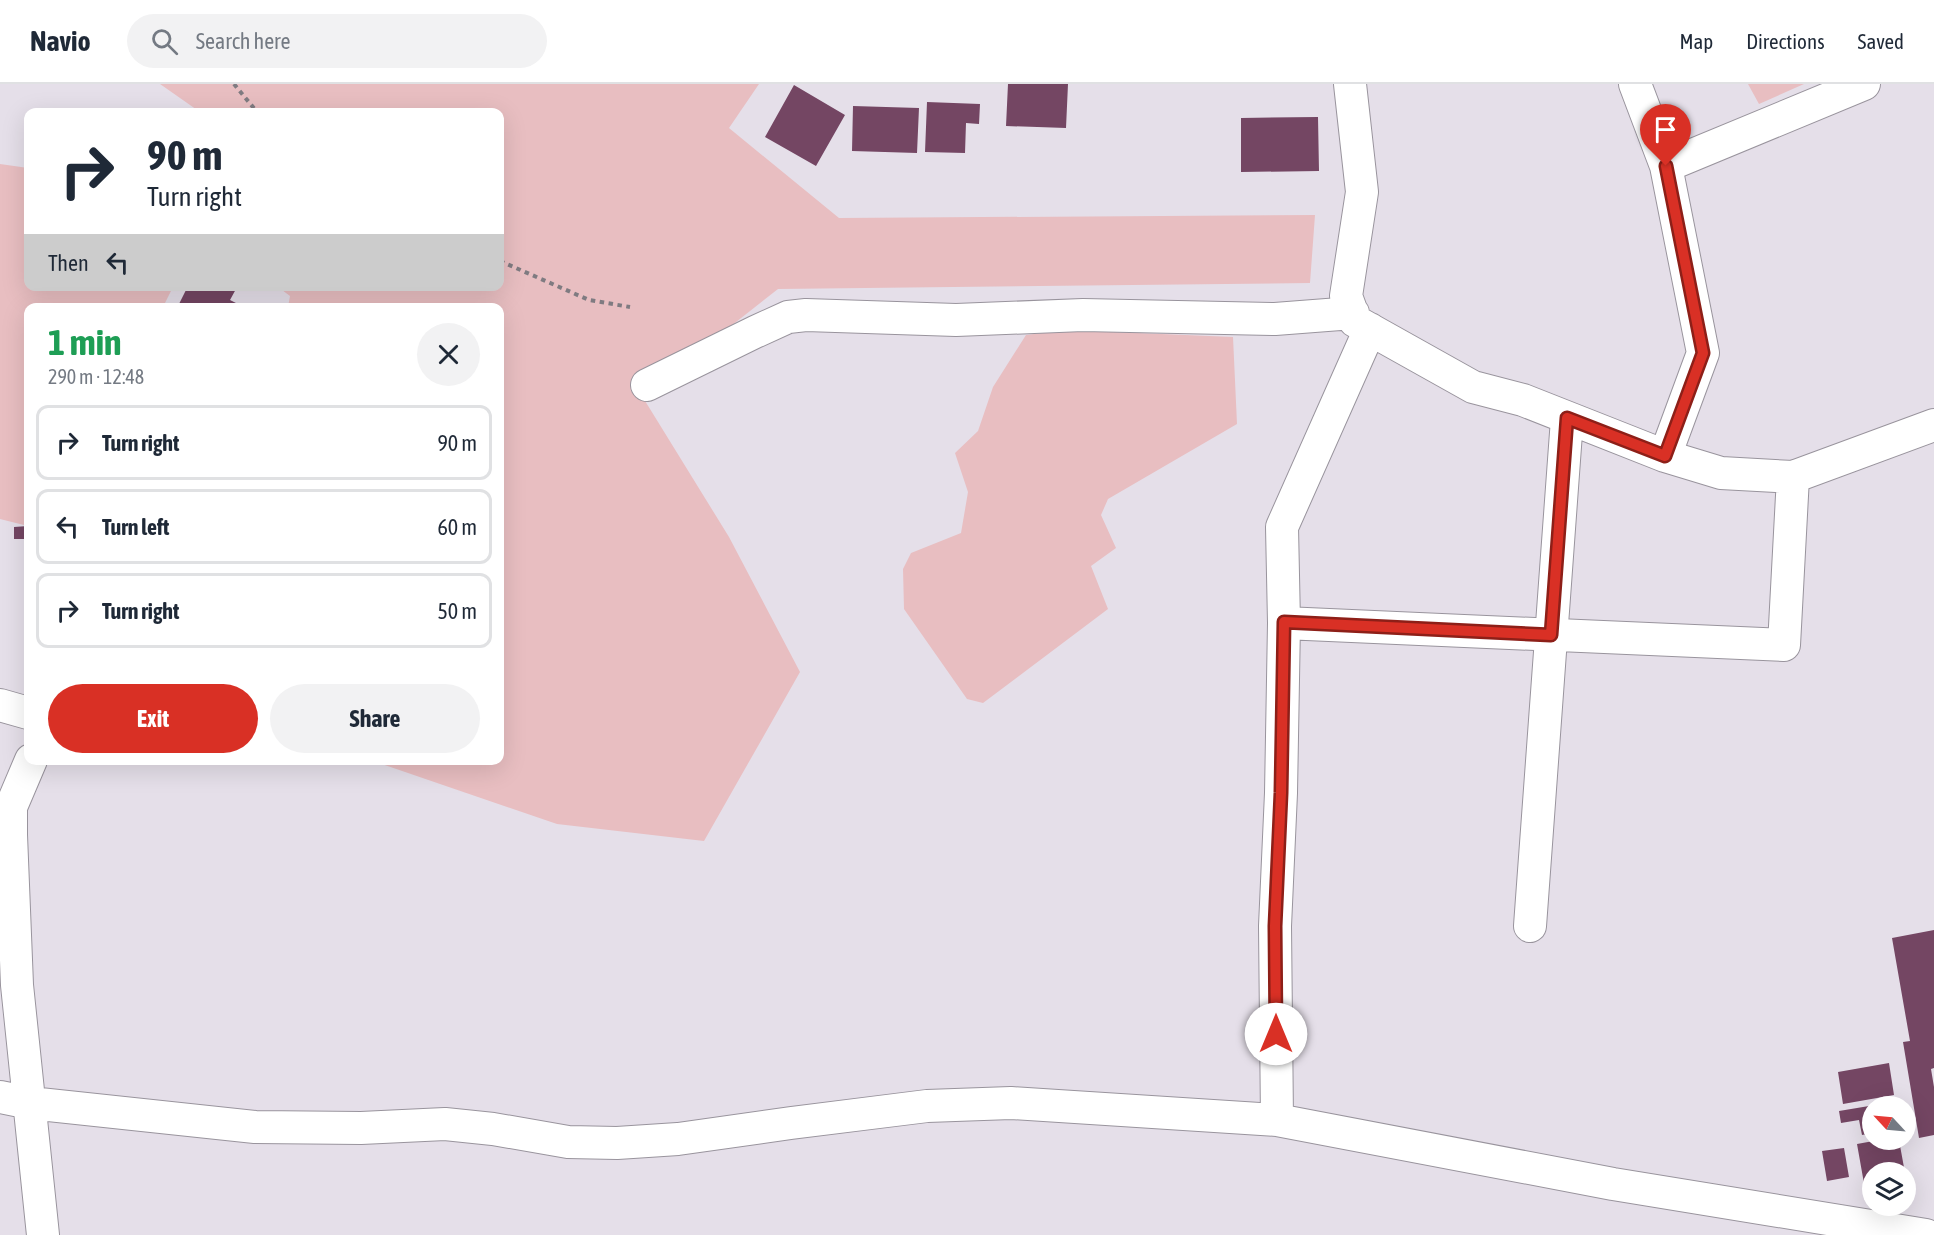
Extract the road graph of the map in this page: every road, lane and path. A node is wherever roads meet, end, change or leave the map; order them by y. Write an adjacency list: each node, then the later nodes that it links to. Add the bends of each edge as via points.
1 (234, 84): 5 (path)
2 (1350, 84): 9 (street, via 1362,192 1346,296)
3 (1635, 84): 6 (street)
4 (1864, 84): 6 (street)
5 (254, 108)
6 (1666, 166): 13 (street, via 1703,353)
7 (504, 263): 8 (path, via 589,300)
8 (630, 308)
9 (1362, 321): 10 (street, via 1083,315 956,320 806,315 763,328); 11 (street, via 1473,387 1523,400); 15 (street, via 1282,527)
10 (648, 385)
11 (1567, 418): 13 (street); 16 (street)
12 (1934, 425): 14 (street)
13 (1665, 456): 14 (street, via 1721,472)
14 (1793, 477): 16 (street, via 1784,645)
15 (1284, 622): 16 (street); 22 (street, via 1275,926)
16 (1551, 635): 20 (street)
17 (0, 705): 18 (street)
18 (24, 712)
19 (29, 765): 21 (street, via 11,807)
20 (1530, 926)
21 (15, 1100): 22 (street, via 255,1127 445,1124 568,1142 617,1143 678,1139 927,1107 1011,1103); 23 (street)
22 (1276, 1120): 24 (street, via 1613,1184)
23 (43, 1235)
24 (1926, 1235)

